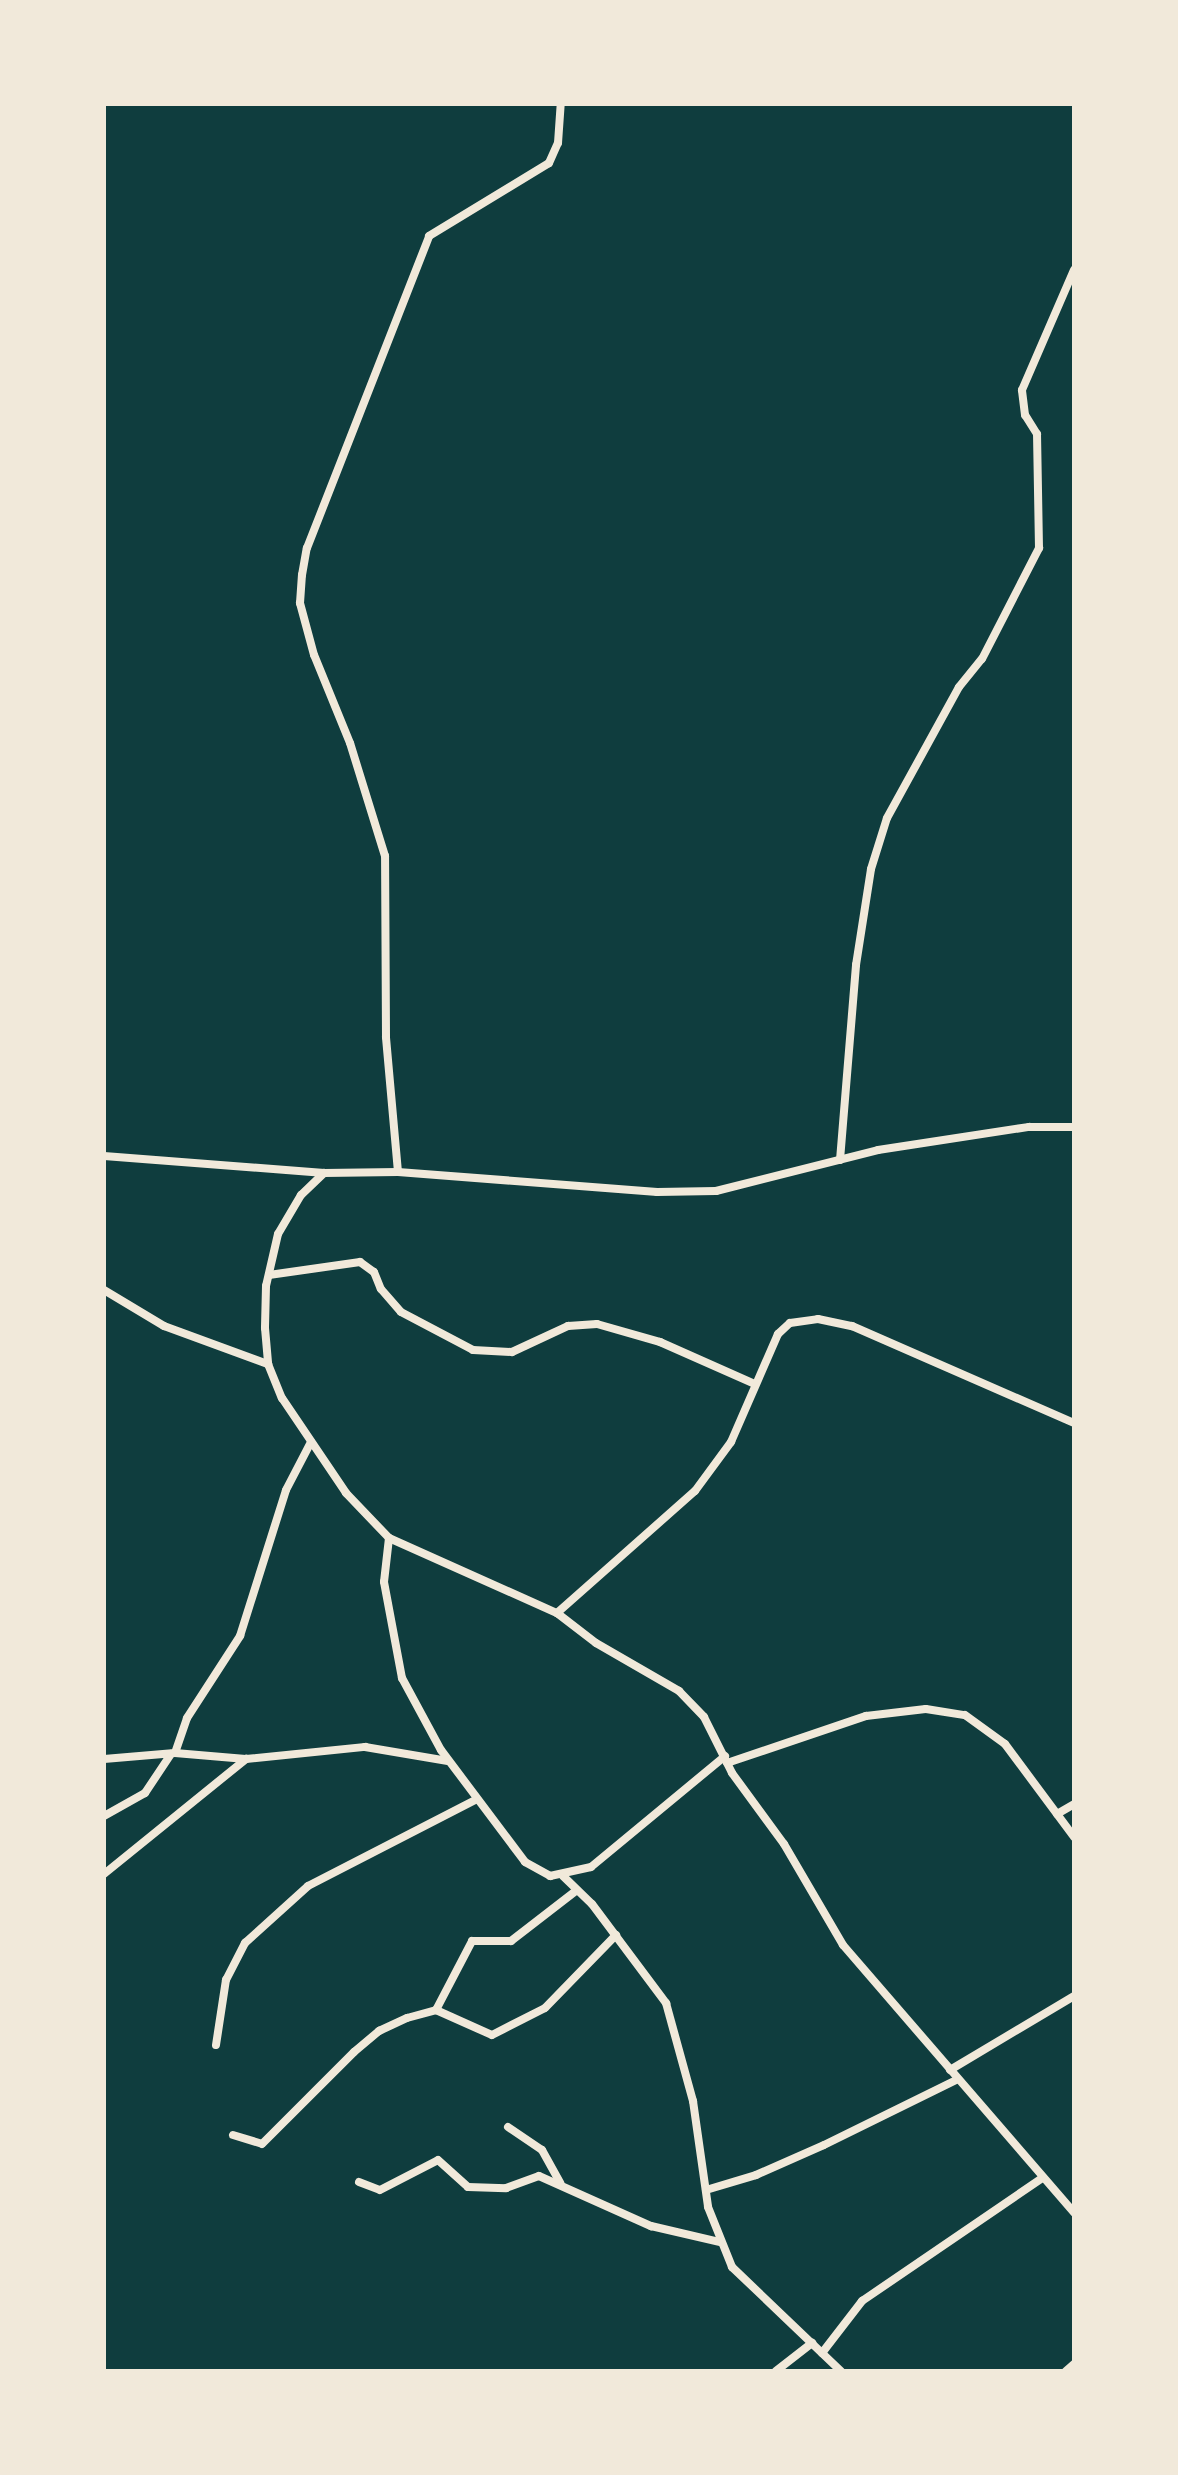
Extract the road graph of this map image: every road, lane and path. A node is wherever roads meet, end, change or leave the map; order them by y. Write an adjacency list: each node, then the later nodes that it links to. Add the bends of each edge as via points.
1 (561, 104): 6 (street, via 558,143 549,163 429,236 307,548 302,575 300,603 314,655 350,743 385,856 386,1037)
2 (1074, 270): 5 (street, via 1022,390 1025,415 1039,445 1039,548 982,659 959,687 894,805 871,869 856,965)
3 (1074, 1127): 5 (street, via 987,1132)
4 (104, 1156): 7 (street)
5 (840, 1160): 6 (street, via 716,1191 657,1192)
6 (398, 1172): 7 (street)
7 (324, 1173): 8 (street, via 283,1221)
8 (269, 1275): 10 (street); 11 (street, via 360,1262 374,1272 401,1312 473,1350 512,1352 573,1324 597,1324 660,1342)
9 (104, 1290): 10 (street, via 164,1326)
10 (268, 1364): 13 (street, via 282,1398)
11 (755, 1384): 12 (street, via 778,1334 790,1323 818,1319 852,1326); 15 (street, via 731,1442 695,1491)
12 (1074, 1423)
13 (311, 1442): 14 (street, via 346,1493); 16 (street, via 286,1490 240,1636 187,1718)
14 (389, 1538): 15 (street); 20 (street, via 384,1582 388,1626 402,1678)
15 (557, 1613): 19 (street, via 596,1643 679,1691 704,1717)
16 (173, 1754): 17 (street); 18 (street); 24 (street, via 145,1793)
17 (104, 1759)
18 (246, 1759): 20 (street, via 365,1747); 26 (street)
19 (726, 1759): 23 (street, via 866,1716 926,1709 965,1715 1005,1744); 27 (street, via 591,1867); 33 (street, via 843,1945)
20 (448, 1761): 21 (street)
21 (475, 1800): 27 (street, via 525,1862 550,1876); 32 (street, via 308,1886 245,1943 226,1980)
22 (1074, 1804): 23 (street)
23 (1057, 1814): 25 (street)
24 (104, 1816)
25 (1074, 1837)
26 (104, 1874)
27 (563, 1876): 28 (street)
28 (577, 1890): 29 (street); 31 (street, via 511,1941 472,1941)
29 (616, 1935): 31 (street, via 556,1999 492,2035); 40 (street, via 660,1992 671,2016 693,2101)
30 (1074, 1996): 33 (street)
31 (436, 2010): 36 (street, via 379,2031 262,2144)
32 (216, 2045)
33 (950, 2070): 34 (street)
34 (958, 2079): 37 (street); 40 (street, via 810,2151)
35 (508, 2127): 39 (street, via 542,2150)
36 (233, 2135)
37 (1042, 2178): 41 (street); 44 (street, via 862,2301)
38 (359, 2182): 39 (street, via 380,2190 438,2160 468,2187 506,2188 539,2176)
39 (560, 2185): 42 (street, via 651,2226)
40 (706, 2190): 42 (street)
41 (1074, 2213)
42 (720, 2242): 43 (street, via 732,2267)
43 (812, 2343): 44 (street); 46 (street)
44 (822, 2353): 47 (street)
45 (1074, 2364): 48 (street)
46 (776, 2371)
47 (841, 2371)
48 (1066, 2371)

